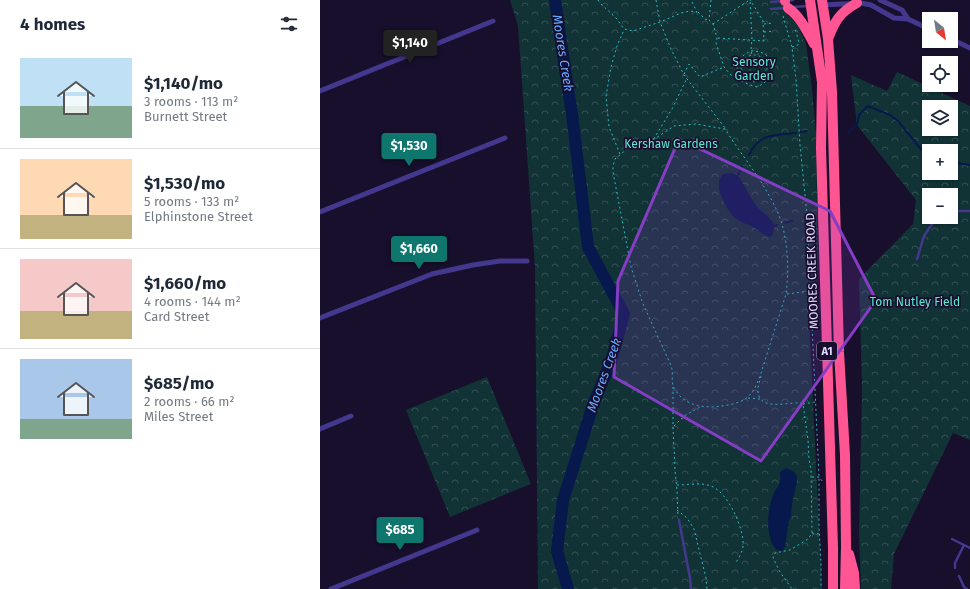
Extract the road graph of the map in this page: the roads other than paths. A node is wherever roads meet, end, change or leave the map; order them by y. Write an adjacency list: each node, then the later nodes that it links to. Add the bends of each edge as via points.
1 (880, 0): 9 (street, via 902,10)
2 (771, 2): 7 (lane)
3 (860, 2): 5 (street); 6 (street); 12 (highway, via 840,14)
4 (811, 3): 5 (highway); 7 (lane); 15 (highway, MOORES CREEK ROAD / A1)
5 (822, 3): 12 (highway, MOORES CREEK ROAD / A1)
6 (872, 3): 9 (street, via 894,18)
7 (787, 5): 8 (lane); 15 (highway, via 808,32)
8 (771, 9)
9 (908, 19): 11 (street)
10 (493, 21): 16 (street)
11 (922, 26)
12 (828, 39): 31 (highway, MOORES CREEK ROAD / A1, via 845,455)
13 (958, 42): 14 (street)
14 (970, 48)
15 (818, 51): 37 (highway, MOORES CREEK ROAD / A1, via 822,82 821,148)
16 (320, 91)
17 (505, 138): 20 (street)
18 (958, 211): 19 (lane)
19 (970, 211)
20 (320, 212)
21 (932, 224): 22 (lane, via 924,236)
22 (917, 259)
23 (526, 261): 24 (street, via 500,261 432,274)
24 (320, 318)
25 (351, 416): 26 (street)
26 (320, 429)
27 (679, 520): 36 (lane)
28 (476, 530): 35 (street)
29 (952, 539): 30 (lane)
30 (964, 545): 32 (lane); 33 (lane)
31 (846, 547): 38 (highway, MOORES CREEK ROAD / A1); 39 (highway, via 854,573)
32 (970, 548)
33 (955, 568)
34 (959, 576): 40 (lane)
35 (331, 589)
36 (691, 589)
37 (833, 589)
38 (845, 589)
39 (854, 589)
40 (967, 589)

